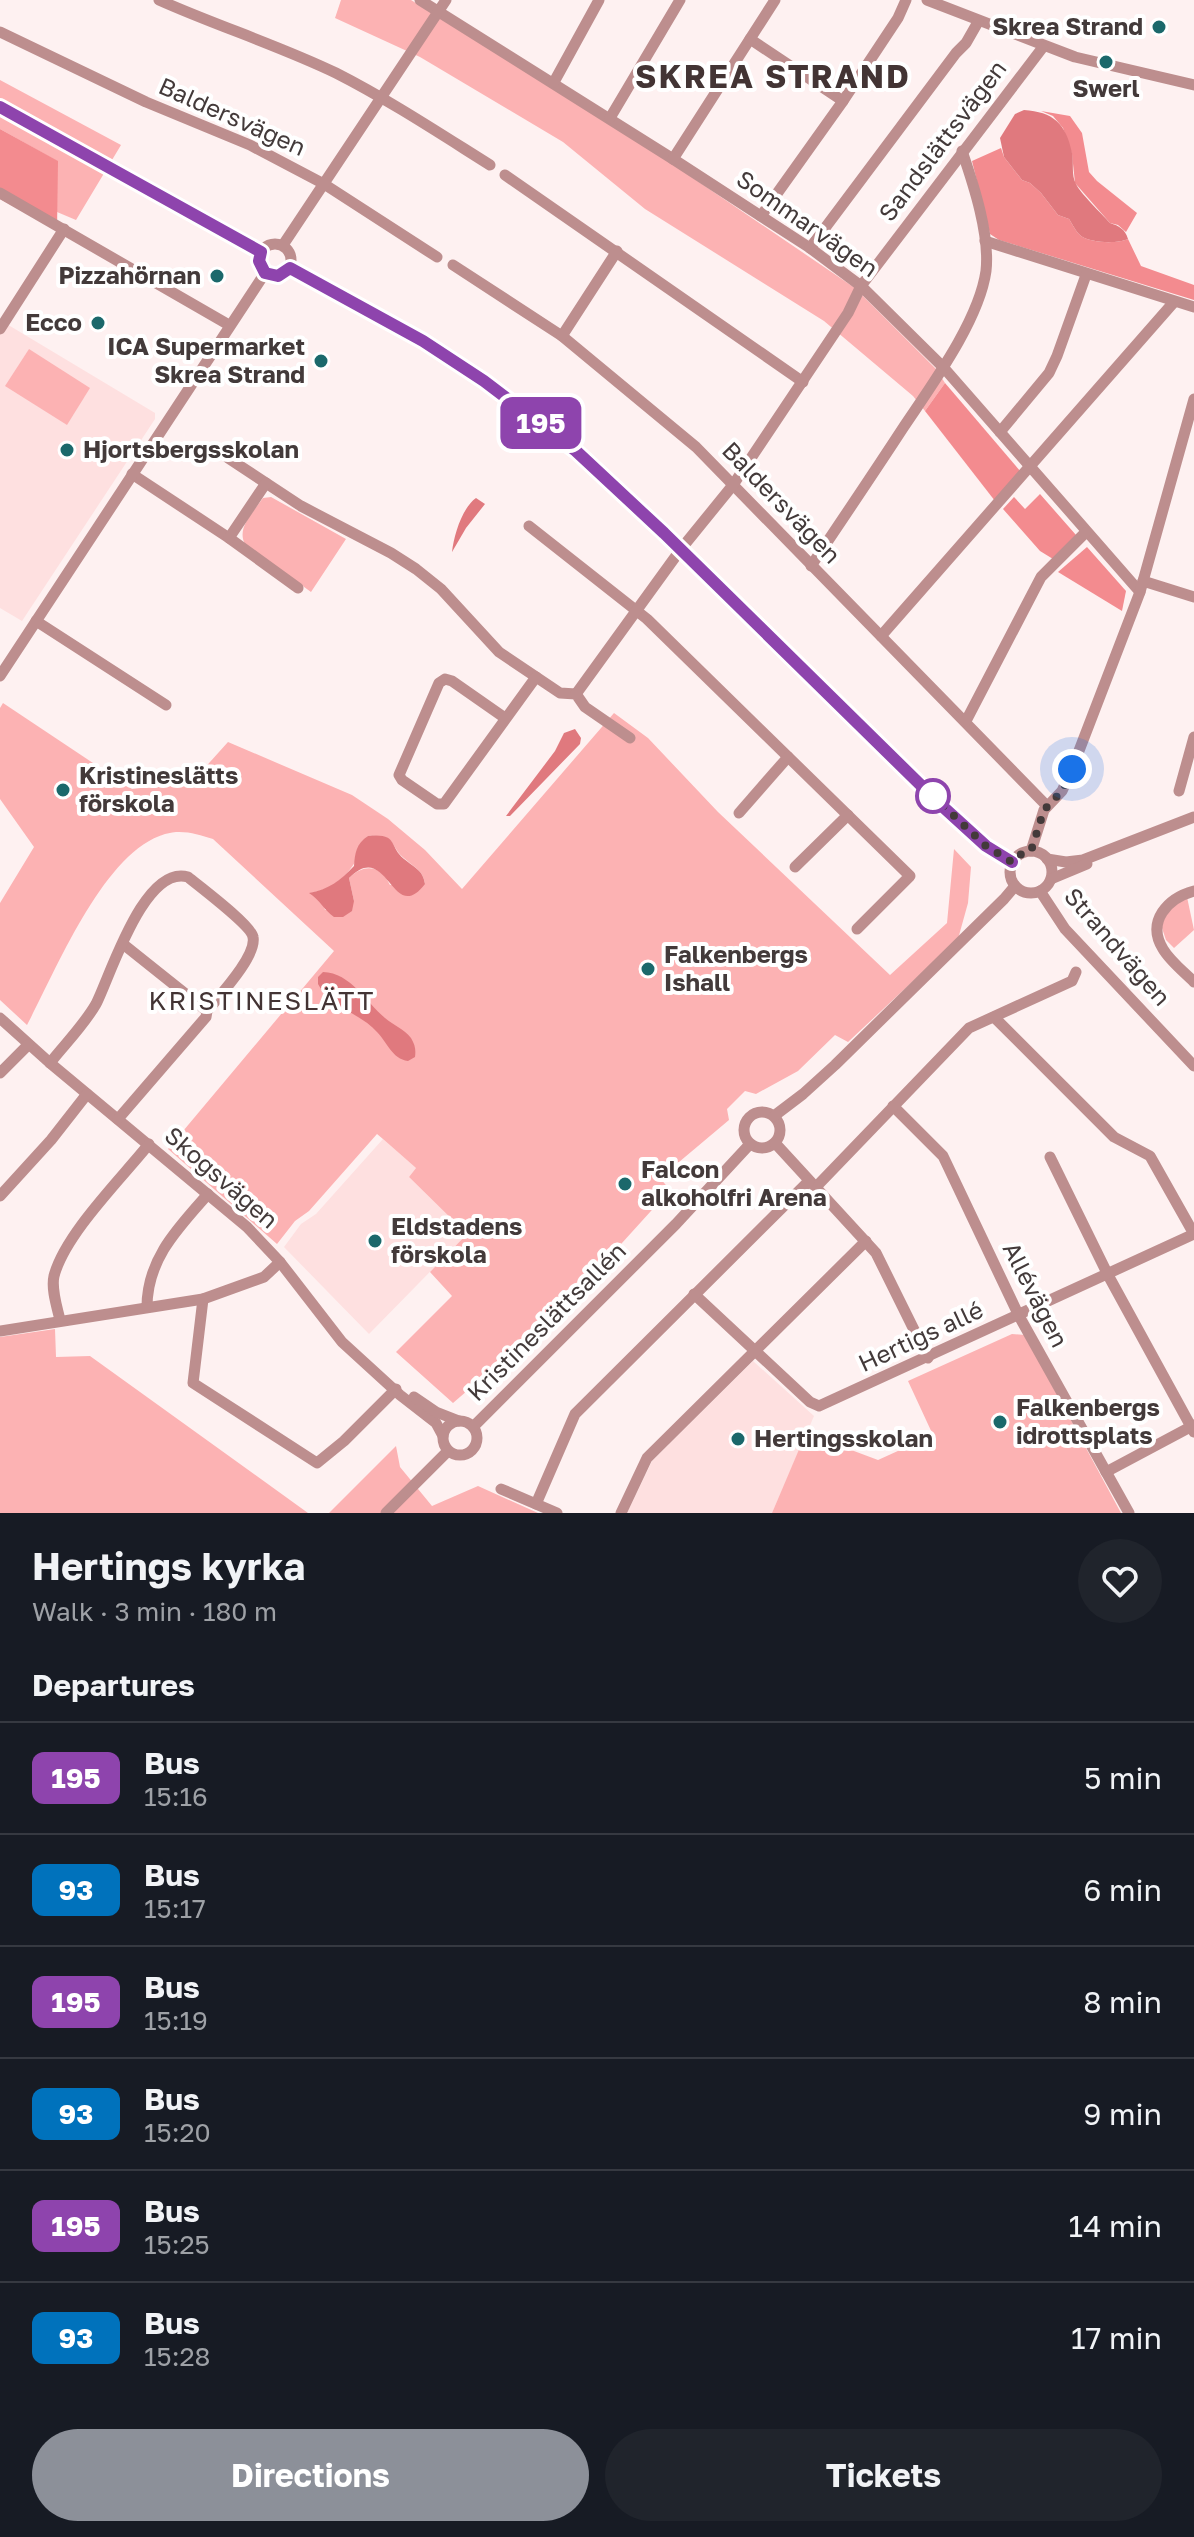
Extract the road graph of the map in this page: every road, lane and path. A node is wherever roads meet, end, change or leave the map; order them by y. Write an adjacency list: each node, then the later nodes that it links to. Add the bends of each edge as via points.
1 (159, 0): 15 (street, via 268,42)
2 (420, 0): 8 (street, Sommarvägen)
3 (599, 0): 13 (street)
4 (680, 0): 18 (street)
5 (775, 0): 11 (street)
6 (906, 0): 16 (street)
7 (927, 0): 9 (street)
8 (442, 5): 13 (street, Sommarvägen); 15 (street)
9 (978, 22): 12 (street); 29 (street)
10 (0, 32): 23 (street, Baldersvägen)
11 (750, 39): 16 (street); 20 (street)
12 (1043, 47): 14 (street); 19 (street, Sandslättsvägen)
13 (554, 82): 18 (street, Sommarvägen)
14 (1194, 85)
15 (381, 97): 21 (street); 23 (street)
16 (843, 101): 25 (street)
17 (0, 107): 31 (street)
18 (610, 118): 20 (street, Sommarvägen)
19 (962, 151): 27 (street); 37 (street, Sandslättsvägen)
20 (673, 159): 25 (street, Sommarvägen)
21 (490, 165)
22 (505, 175): 30 (street)
23 (324, 184): 28 (street); 32 (street, Baldersvägen)
24 (0, 193): 26 (street)
25 (761, 216): 29 (street, Sommarvägen)
26 (64, 229): 40 (street); 41 (street)
27 (985, 241): 36 (street); 43 (street, via 982,288)
28 (283, 245): 31 (street, via 270,244); 34 (street, via 291,255)
29 (810, 248): 37 (street, Sommarvägen)
30 (617, 251): 42 (street); 44 (street)
31 (261, 252): 35 (street)
32 (437, 257)
33 (453, 265): 42 (street, Baldersvägen)
34 (290, 268): 35 (street, via 278,276); 55 (street, via 413,335 496,390 576,451)
35 (265, 273): 40 (street)
36 (1086, 275): 38 (street); 46 (street, via 1049,373)
37 (861, 286): 43 (street, Sommarvägen); 44 (street, Sandslättsvägen)
38 (1174, 302): 39 (street); 48 (street)
39 (1194, 307)
40 (229, 325): 49 (street)
41 (0, 329)
42 (562, 336): 51 (street, Baldersvägen, via 696,447)
43 (944, 368): 46 (street, Sommarvägen); 56 (street)
44 (803, 382): 51 (street, Sandslättsvägen)
45 (1194, 399): 57 (street)
46 (1000, 432): 48 (street, Sommarvägen)
47 (228, 458): 50 (street)
48 (1029, 467): 53 (street, Sommarvägen); 62 (street)
49 (136, 476): 54 (street); 61 (street)
50 (266, 483): 54 (street); 64 (street, via 416,569 489,644)
51 (733, 485): 55 (street, Sandslättsvägen); 56 (street, Baldersvägen)
52 (529, 526): 60 (street)
53 (1085, 533): 57 (street, Sommarvägen); 68 (street, via 1041,577)
54 (229, 538): 58 (street)
55 (681, 549): 60 (street, Sandslättsvägen); 79 (street, via 941,805)
56 (811, 566): 62 (street, Baldersvägen)
57 (1141, 586): 59 (street); 73 (street, via 1072,769 1062,791)
58 (298, 588)
59 (1194, 597)
60 (638, 611): 65 (street, Sandslättsvägen); 71 (street)
61 (36, 621): 63 (street); 66 (street)
62 (881, 636): 68 (street, Baldersvägen)
63 (0, 676)
64 (536, 677): 65 (street, via 560,693); 67 (street)
65 (576, 694): 70 (street, via 585,707)
66 (166, 705)
67 (505, 718): 67 (street, via 444,804 399,775 445,679)
68 (966, 721): 73 (street, Baldersvägen)
69 (1194, 737): 72 (street)
70 (630, 738)
71 (788, 757): 74 (street); 75 (street)
72 (1179, 791)
73 (1047, 806): 77 (street)
74 (739, 813)
75 (848, 815): 80 (street); 85 (street, via 910,876)
76 (1194, 820): 78 (street, via 1083,860); 81 (street)
77 (1031, 851): 78 (street); 79 (street)
78 (1047, 859): 81 (street)
79 (1012, 862): 82 (street)
80 (795, 867)
81 (1051, 879): 83 (street)
82 (1015, 886): 83 (street, via 1026,893); 98 (street, Kristineslättsallén, via 835,1065)
83 (1040, 891): 94 (street, Strandvägen, via 1065,929)
84 (1194, 891): 88 (street, via 1170,902 1157,928 1164,951)
85 (857, 929)
86 (123, 944): 89 (street); 89 (street, via 152,893 178,876 188,877 253,936 246,961); 93 (street, via 94,1008)
87 (1076, 972): 90 (street, via 1072,981)
88 (1194, 982)
89 (207, 1011): 99 (street)
90 (994, 1017): 97 (street, via 969,1028); 107 (street, via 1114,1137 1150,1156)
91 (0, 1018): 92 (street, Skogsvägen)
92 (28, 1045): 93 (street, Skogsvägen); 95 (street)
93 (50, 1063): 96 (street, Skogsvägen)
94 (1194, 1066)
95 (0, 1073)
96 (87, 1094): 99 (street, Skogsvägen); 106 (street)
97 (893, 1106): 104 (street); 114 (street, Allévägen, via 943,1156)
98 (774, 1116): 100 (street, via 780,1131); 102 (street, Kristineslättsallén, via 759,1113 748,1119 744,1132)
99 (118, 1119): 101 (street, Skogsvägen)
100 (775, 1143): 102 (street, via 763,1148); 104 (street)
101 (149, 1144): 105 (street, Skogsvägen); 115 (street, via 62,1256 53,1279)
102 (750, 1144): 121 (street, Kristineslättsallén)
103 (1050, 1157): 110 (street)
104 (812, 1184): 108 (street); 111 (street)
105 (208, 1194): 109 (street, Skogsvägen); 113 (street, via 153,1268)
106 (0, 1196)
107 (1194, 1234): 110 (street, Hertigs allé)
108 (866, 1241): 117 (street); 118 (street)
109 (280, 1262): 112 (street, via 264,1277); 119 (street, Skogsvägen, via 342,1342)
110 (1108, 1275): 114 (street, Hertigs allé); 122 (street)
111 (694, 1294): 117 (street, Hertigs allé); 127 (street, via 575,1414)
112 (203, 1299): 113 (street); 119 (street, via 193,1383 317,1463)
113 (147, 1307): 115 (street)
114 (1019, 1316): 118 (street, Hertigs allé); 125 (street, Allévägen)
115 (60, 1320): 116 (street)
116 (0, 1331)
117 (755, 1350): 118 (street, Hertigs allé, via 819,1406); 130 (street, via 647,1458)
118 (928, 1358)
119 (396, 1389): 120 (street, Skogsvägen); 123 (street, Skogsvägen, via 436,1423)
120 (461, 1421): 121 (street); 123 (street, via 449,1425)
121 (473, 1427): 124 (street, via 477,1439 472,1451 460,1456)
122 (1193, 1428): 125 (street)
123 (443, 1436): 124 (street)
124 (448, 1451): 128 (street)
125 (1106, 1472): 131 (street, Allévägen)
126 (501, 1489): 127 (street)
127 (536, 1504): 129 (street)
128 (386, 1513)
129 (557, 1513)
130 (621, 1513)
131 (1129, 1513)

